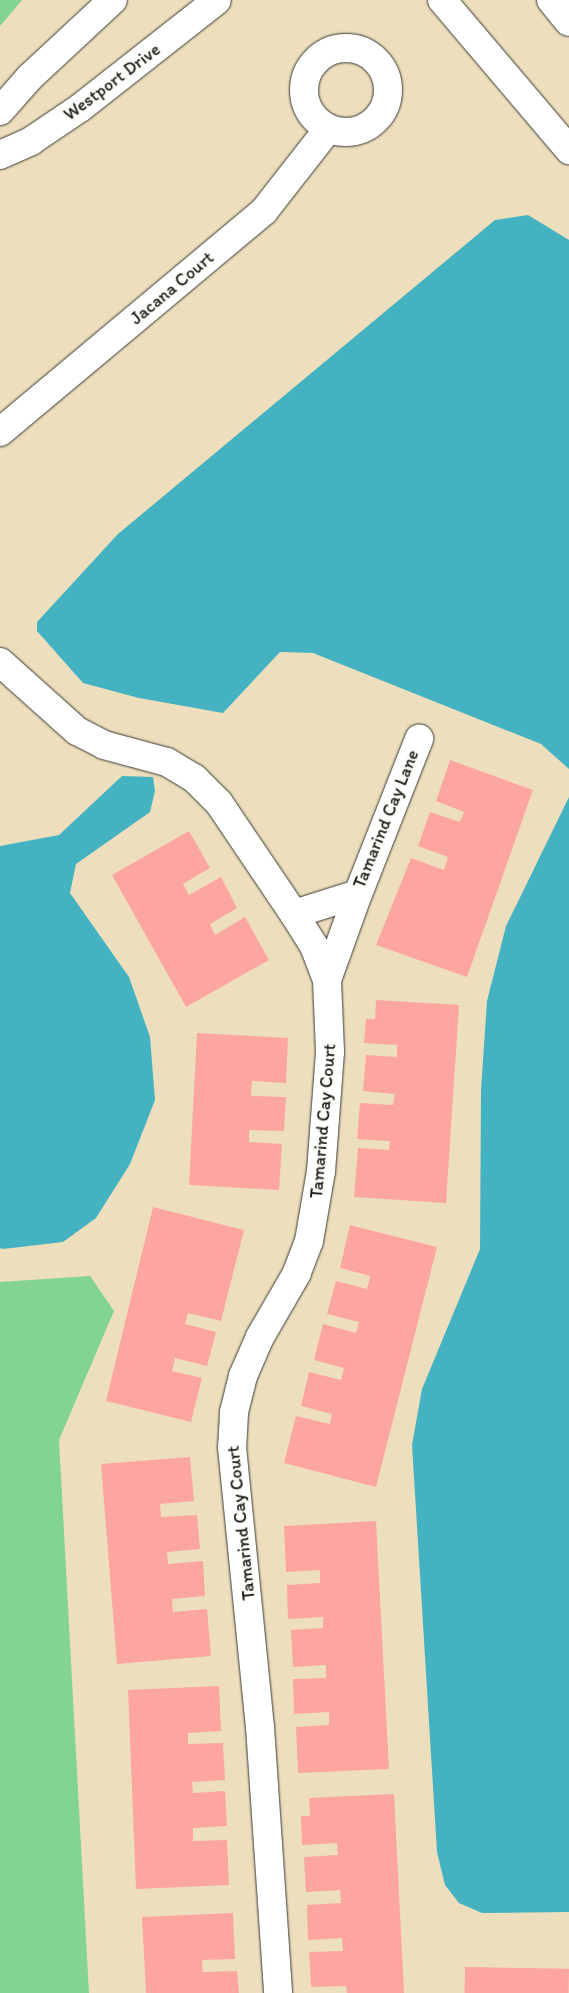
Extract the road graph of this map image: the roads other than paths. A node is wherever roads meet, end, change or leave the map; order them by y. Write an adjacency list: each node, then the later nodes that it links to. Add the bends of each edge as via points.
1 (113, 0): 6 (street, via 30,78)
2 (217, 0): 9 (street, Westport Drive, via 80,108 30,141)
3 (442, 0): 8 (street)
4 (550, 0): 5 (street)
5 (569, 22)
6 (0, 111)
7 (328, 129): 10 (street, Jacana Court, via 264,211)
8 (569, 150)
9 (0, 155)
10 (0, 432)
11 (0, 662): 14 (street, Tamarind Cay Court, via 77,731 104,745 167,762 194,778 219,803)
12 (419, 739): 13 (street, Tamarind Cay Lane)
13 (358, 894): 14 (street, Tamarind Cay Lane); 15 (street, Tamarind Cay Court)
14 (294, 914): 15 (street, Tamarind Cay Court, via 314,946)
15 (327, 980): 16 (street, Tamarind Cay Court, via 330,1052 321,1171 310,1241 297,1273 260,1337 243,1376 234,1413 232,1447 260,1727)
16 (278, 1993)

